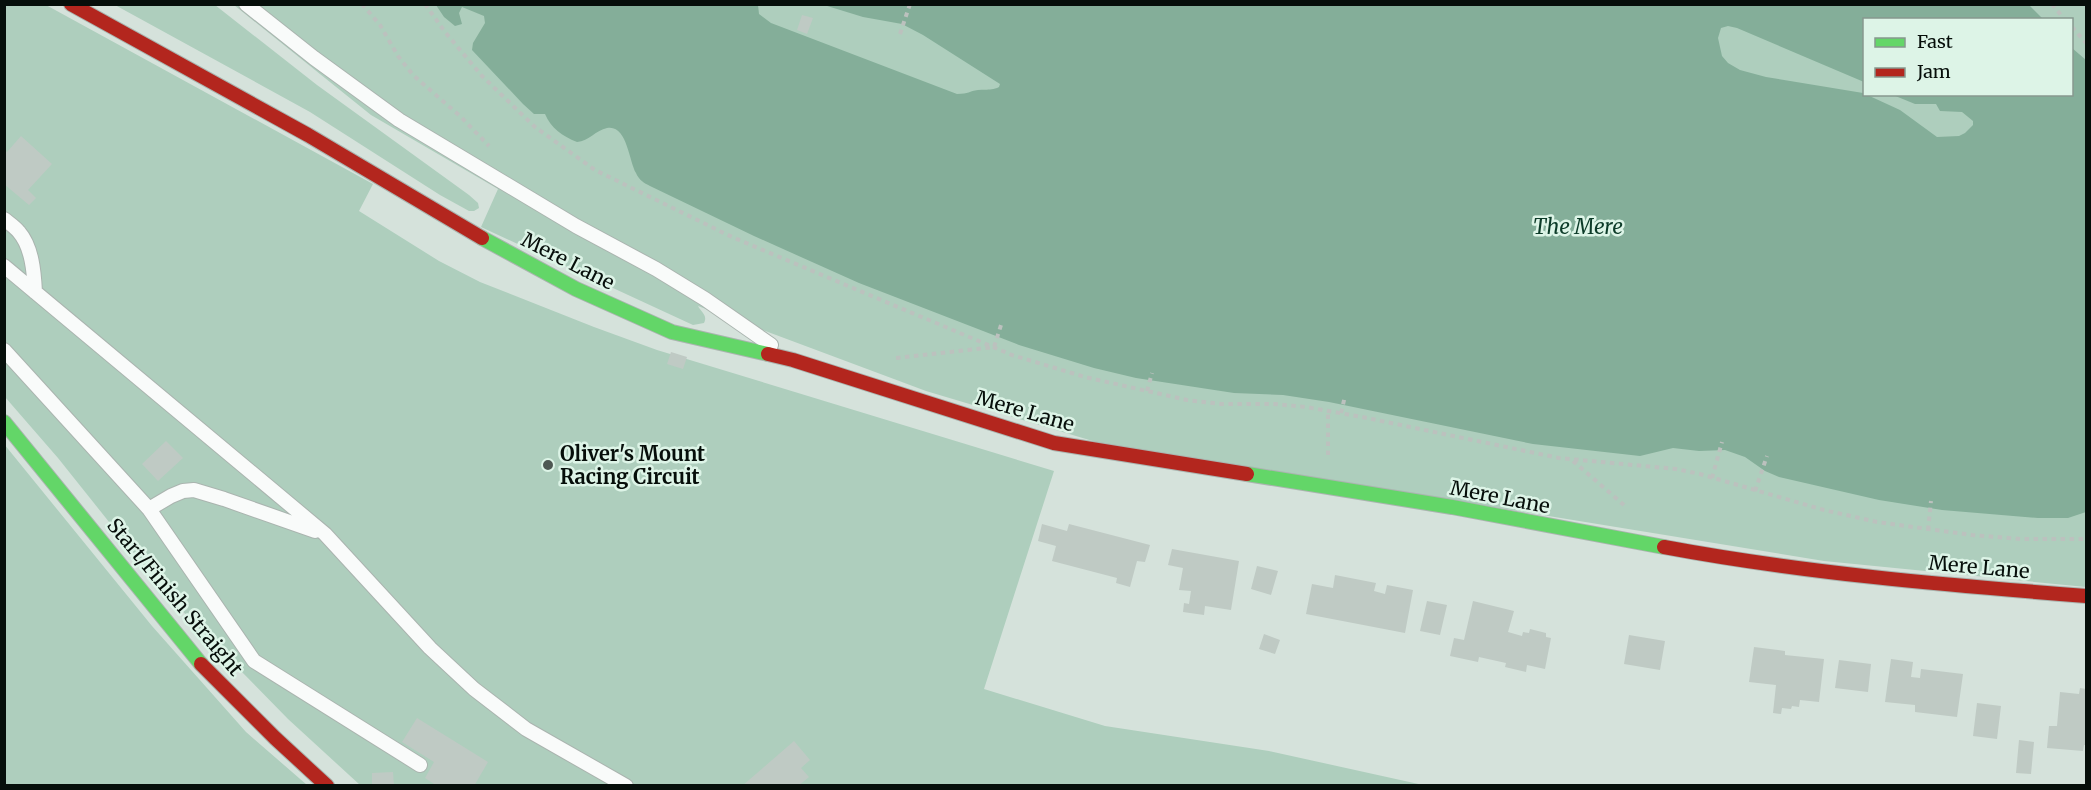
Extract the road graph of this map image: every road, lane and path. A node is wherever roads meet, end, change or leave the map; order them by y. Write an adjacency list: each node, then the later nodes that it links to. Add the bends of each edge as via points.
1 (71, 4): 19 (street, Mere Lane, via 576,289 672,332)
2 (246, 4): 19 (lane, via 399,120 656,269)
3 (362, 4): 11 (path, via 413,75 461,117)
4 (425, 4): 16 (path, via 482,76 535,127 595,170 732,237)
5 (910, 4): 9 (path)
6 (2052, 4): 7 (path)
7 (2063, 18)
8 (2073, 28): 10 (path)
9 (900, 34)
10 (2086, 43)
11 (492, 151)
12 (4, 219): 14 (lane, via 25,240)
13 (4, 266): 14 (lane)
14 (35, 292): 36 (lane)
15 (1002, 322): 16 (path)
16 (994, 348): 18 (path); 21 (path, via 1046,366)
17 (4, 350): 33 (lane)
18 (893, 358)
19 (793, 360): 30 (street, Mere Lane, via 1054,443)
20 (1152, 373): 21 (path)
21 (1147, 391): 23 (path, via 1221,404 1274,404)
22 (1345, 396): 24 (path)
23 (1328, 411): 24 (path); 30 (path)
24 (1341, 413): 28 (path)
25 (4, 422): 40 (street, Start/Finish Straight, via 198,662)
26 (1722, 442): 29 (path)
27 (1767, 456): 31 (path)
28 (1572, 460): 29 (path, via 1676,469); 34 (path)
29 (1712, 478): 31 (path)
30 (1327, 487): 38 (street, Mere Lane, via 1730,559 1960,586)
31 (1755, 490): 35 (path, via 1824,510)
32 (1931, 501): 35 (path)
33 (149, 509): 36 (lane, via 171,496 194,490); 39 (lane, via 254,661)
34 (1628, 510)
35 (1928, 530): 37 (path, via 2021,539)
36 (325, 534): 41 (lane, via 430,648 474,689 526,729)
37 (2086, 539)
38 (2086, 596)
39 (420, 765)
40 (327, 786)
41 (626, 786)

